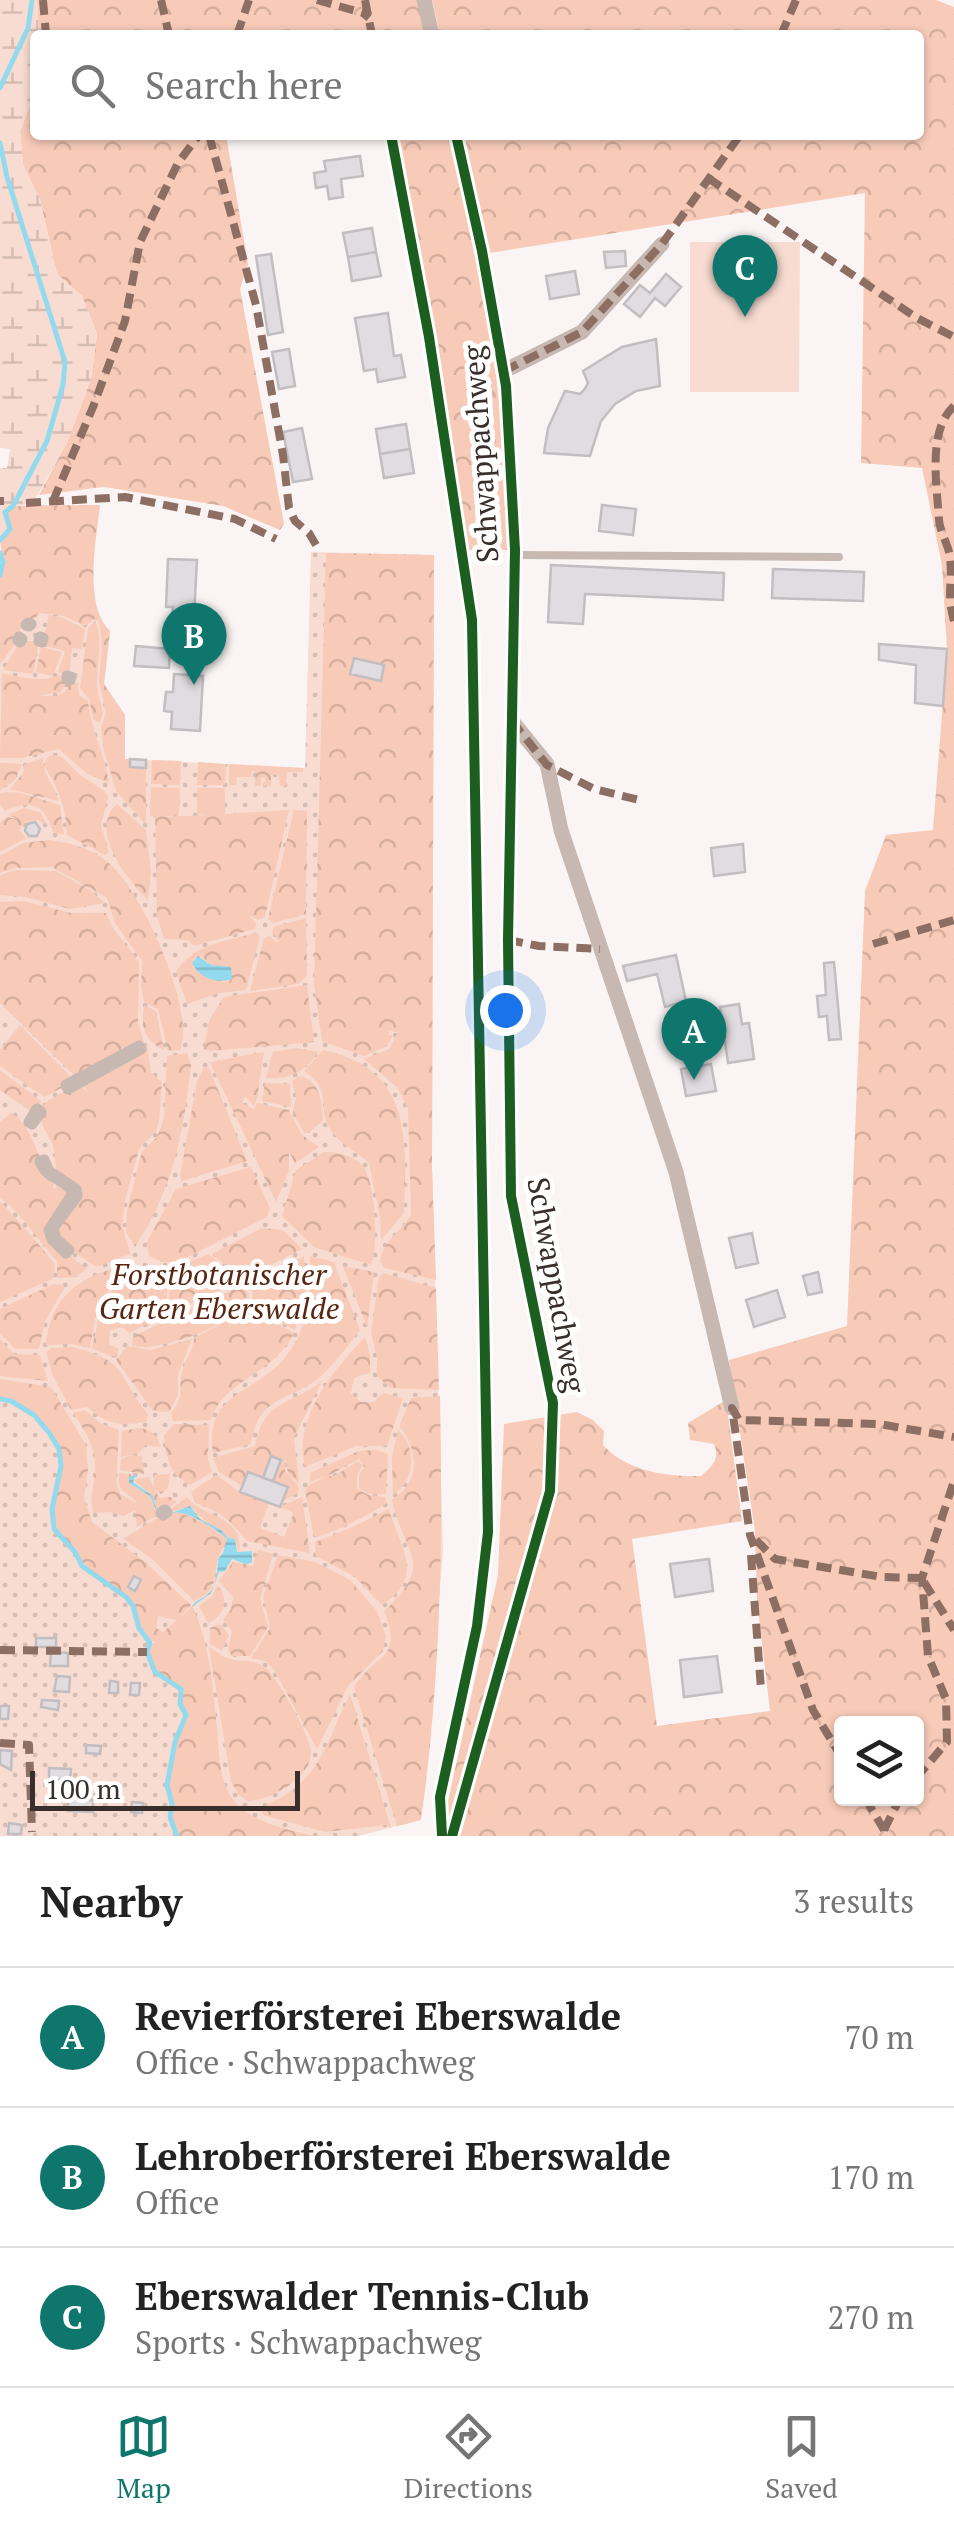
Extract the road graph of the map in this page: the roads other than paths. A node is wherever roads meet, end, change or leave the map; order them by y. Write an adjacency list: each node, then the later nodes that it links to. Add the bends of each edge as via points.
1 (424, 0): 2 (street)
2 (431, 30)
3 (457, 140): 5 (street, Schwappachweg)
4 (662, 244): 5 (street, Schwappachweg, via 582,332)
5 (504, 371): 6 (street, Schwappachweg)
6 (515, 555): 7 (lane); 8 (street, Schwappachweg)
7 (839, 557)
8 (512, 722): 11 (street, via 547,764 561,830 676,1172); 12 (street, Schwappachweg, via 511,1196 553,1403 550,1491)
9 (138, 1046): 9 (street, via 140,1049 66,1086)
10 (66, 1252): 10 (street, via 49,1230 73,1193 46,1174 40,1161 76,1190 53,1228)
11 (732, 1408)
12 (452, 1836)

